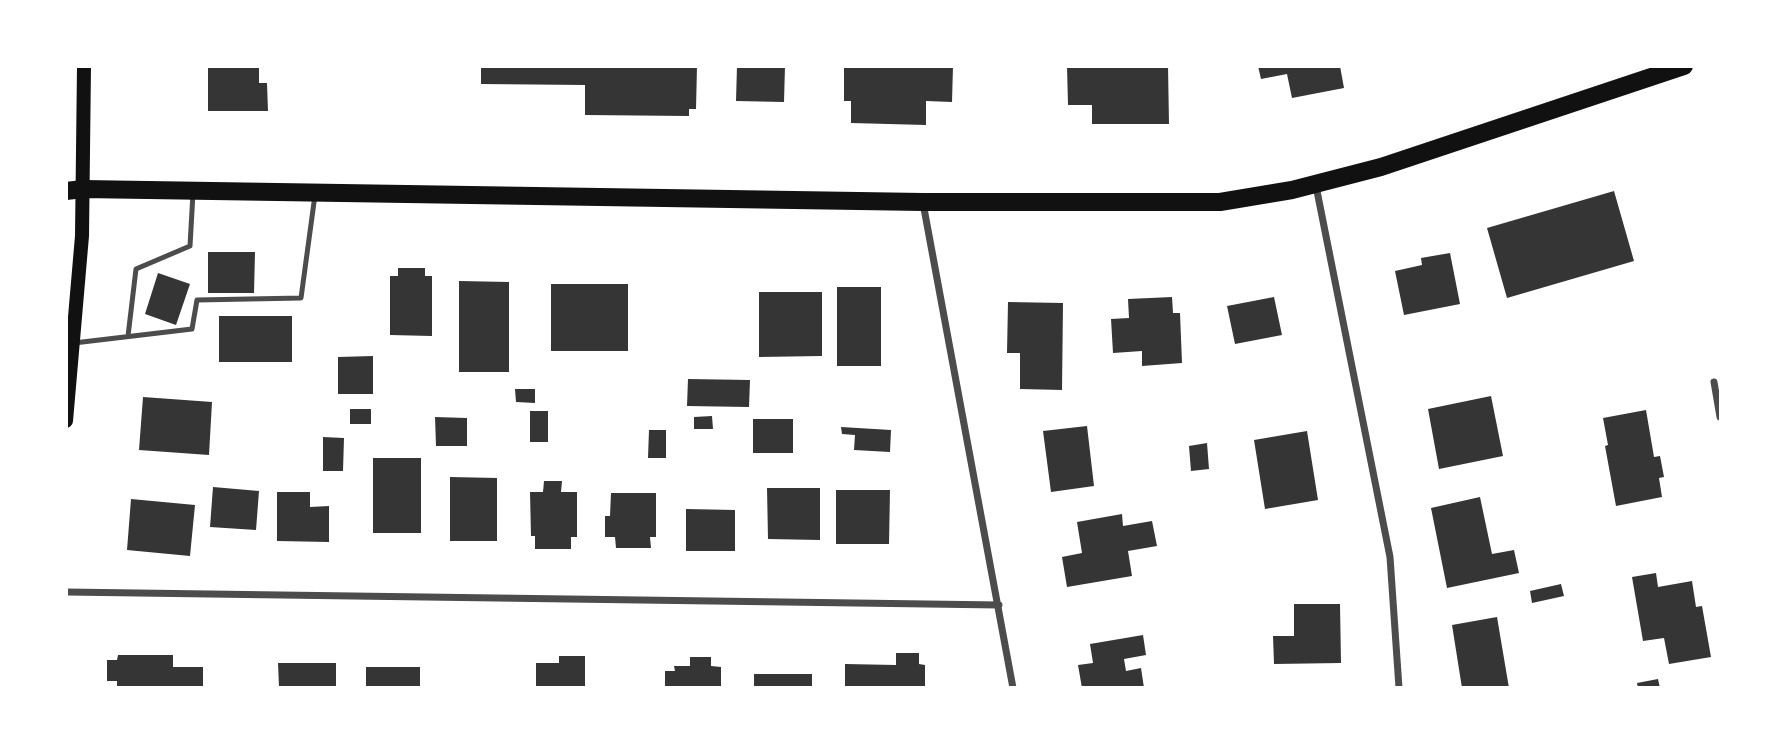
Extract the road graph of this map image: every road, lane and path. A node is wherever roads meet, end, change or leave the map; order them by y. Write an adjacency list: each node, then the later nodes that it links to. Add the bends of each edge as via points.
1 (84, 66): 5 (main road)
2 (1684, 66): 3 (main road)
3 (1648, 72): 4 (main road, via 1381,167)
4 (1316, 185): 8 (main road, via 1267,196 1188,203); 17 (street, via 1390,557)
5 (72, 188): 6 (main road); 10 (main road, via 79,288)
6 (193, 190): 7 (main road); 9 (lane, via 190,246 136,269)
7 (315, 192): 8 (main road); 9 (lane, via 301,298 197,300 192,329)
8 (923, 202): 15 (street)
9 (128, 337): 10 (lane)
10 (74, 343): 13 (main road)
11 (1714, 382): 12 (street)
12 (1720, 416)
13 (66, 421)
14 (66, 592): 15 (street)
15 (999, 605): 16 (street)
16 (1013, 688)
17 (1399, 688)

